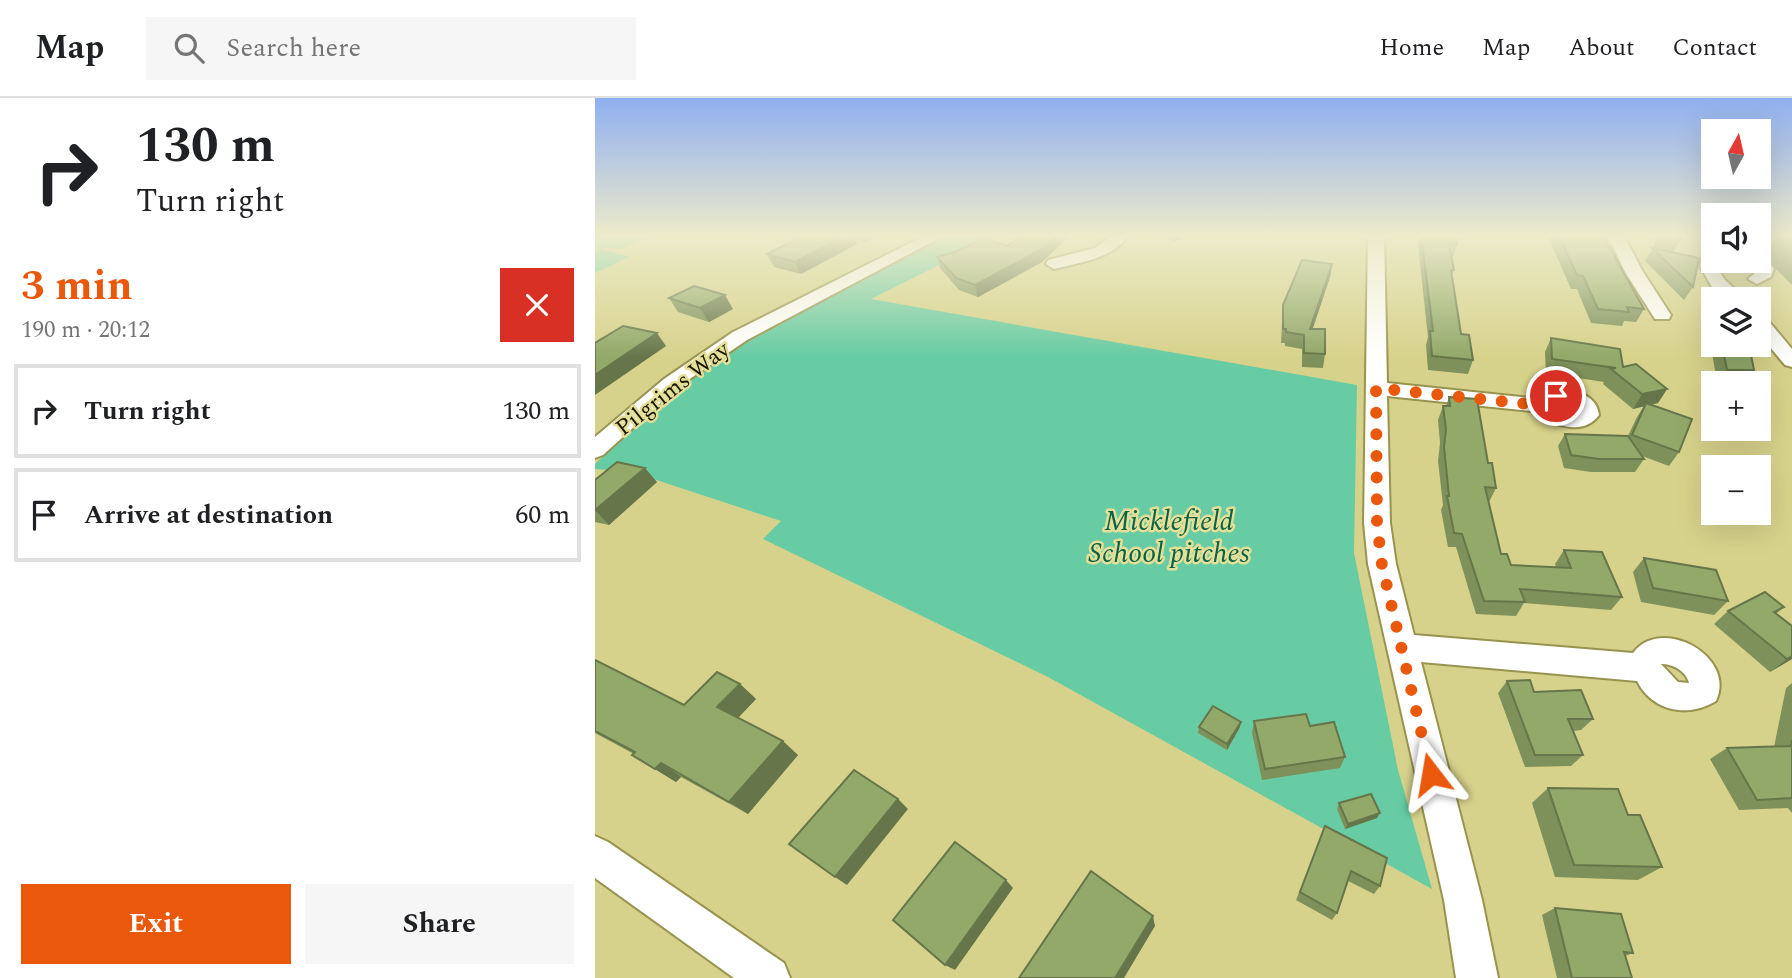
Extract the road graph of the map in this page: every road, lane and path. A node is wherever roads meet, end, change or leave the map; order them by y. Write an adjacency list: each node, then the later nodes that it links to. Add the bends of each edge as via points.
1 (858, 275): 11 (street, Pilgrims Way, via 740,336 671,383)
2 (1376, 275): 9 (street)
3 (1636, 275): 6 (street)
4 (1762, 275): 5 (street)
5 (1757, 279)
6 (1662, 315)
7 (1771, 336): 8 (street)
8 (1792, 361)
9 (1376, 388): 10 (street); 12 (street, via 1377,523)
10 (1547, 406)
11 (595, 450)
12 (1400, 648): 13 (street); 16 (street)
13 (1646, 668)
14 (595, 855): 15 (street)
15 (769, 978)
16 (1477, 978)

